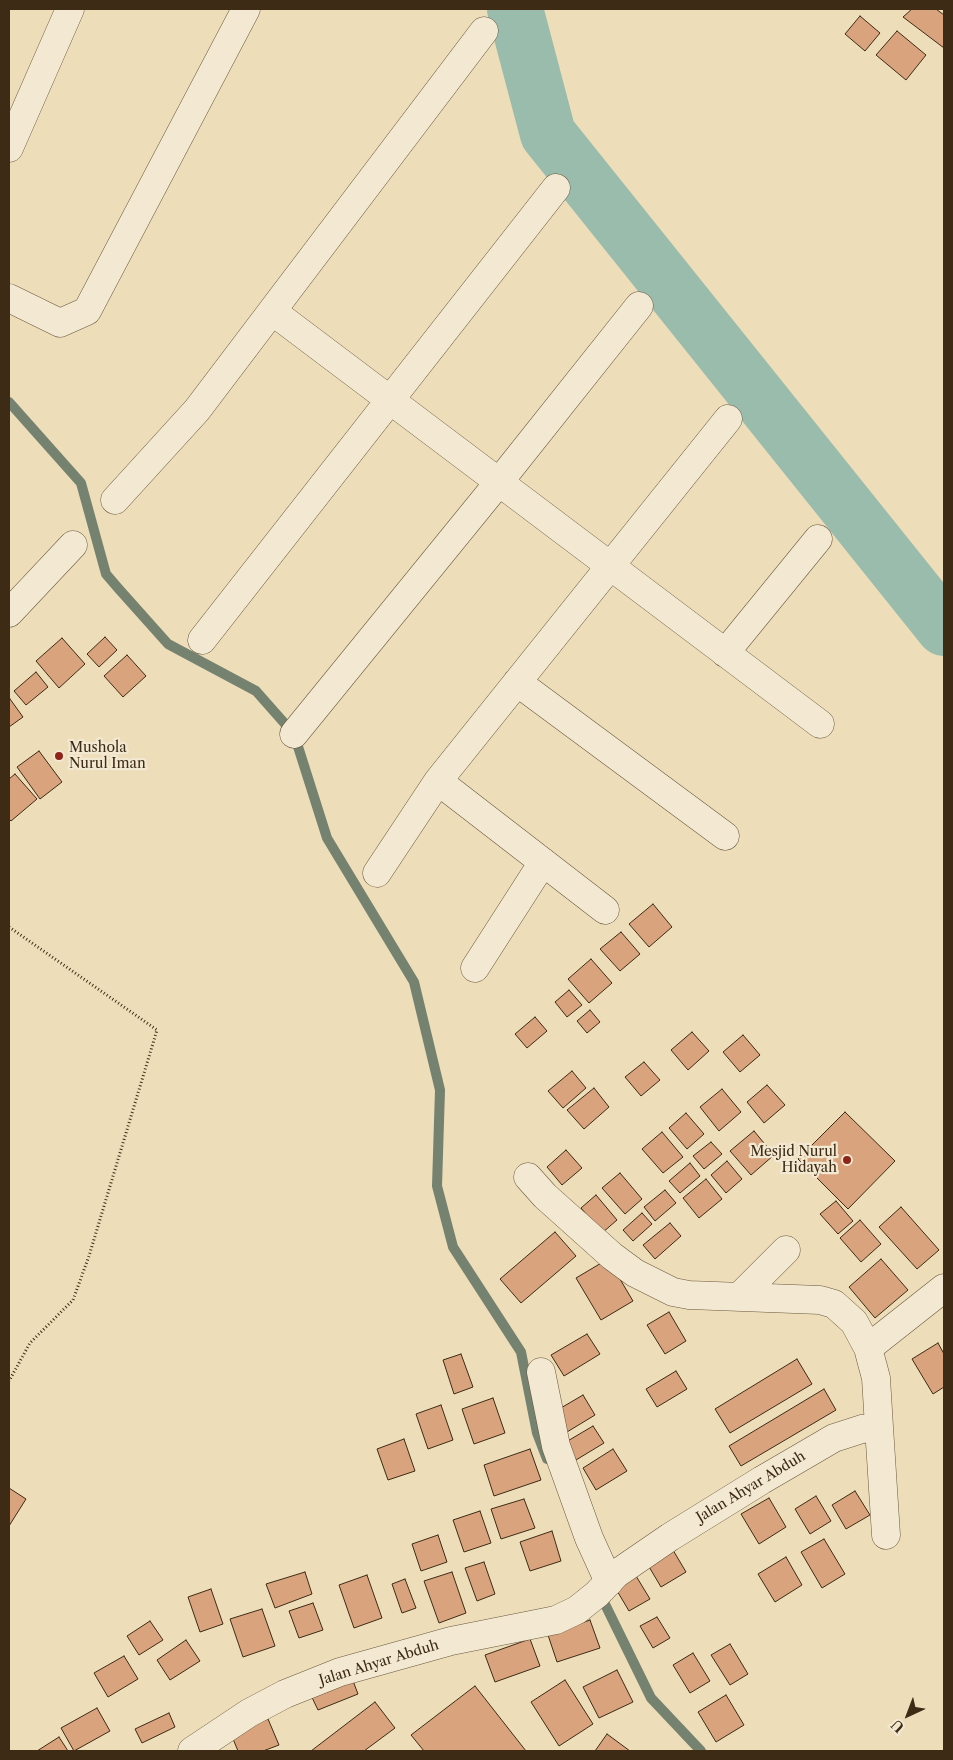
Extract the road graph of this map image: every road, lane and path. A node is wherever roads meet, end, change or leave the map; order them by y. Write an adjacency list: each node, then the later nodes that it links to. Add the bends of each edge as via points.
1 (70, 9): 4 (street)
2 (246, 9): 6 (street, via 87,311 60,323)
3 (484, 30): 8 (street)
4 (9, 148)
5 (556, 188): 9 (street)
6 (9, 298)
7 (639, 306): 11 (street)
8 (272, 311): 9 (street); 12 (street, via 197,410)
9 (391, 400): 11 (street); 17 (street)
10 (728, 418): 15 (street)
11 (500, 482): 15 (street); 21 (street)
12 (115, 500)
13 (818, 539): 18 (street)
14 (73, 545): 16 (street)
15 (610, 566): 18 (street); 19 (street)
16 (9, 614)
17 (202, 640)
18 (725, 653): 20 (street)
19 (517, 682): 22 (street); 23 (street)
20 (820, 724)
21 (294, 734)
22 (438, 781): 24 (street); 25 (street)
23 (725, 836)
24 (543, 862): 26 (street); 28 (street)
25 (377, 873)
26 (605, 910)
27 (9, 927): 35 (path, via 157,1030 73,1300 30,1343)
28 (475, 968)
29 (528, 1177): 32 (street, via 552,1202 635,1273 673,1292)
30 (786, 1250): 32 (street)
31 (944, 1288): 33 (street)
32 (740, 1296): 33 (street, via 820,1300 834,1304 854,1322)
33 (868, 1348): 36 (street, via 876,1378)
34 (541, 1372): 38 (street, via 556,1446 589,1538)
35 (9, 1381)
36 (872, 1428): 37 (street); 38 (street, Jalan Ahyar Abduh, via 834,1438 762,1480 670,1537)
37 (886, 1535)
38 (609, 1582): 39 (street, Jalan Ahyar Abduh, via 577,1610 556,1620 451,1641 340,1672 286,1694 249,1712)
39 (207, 1747)

